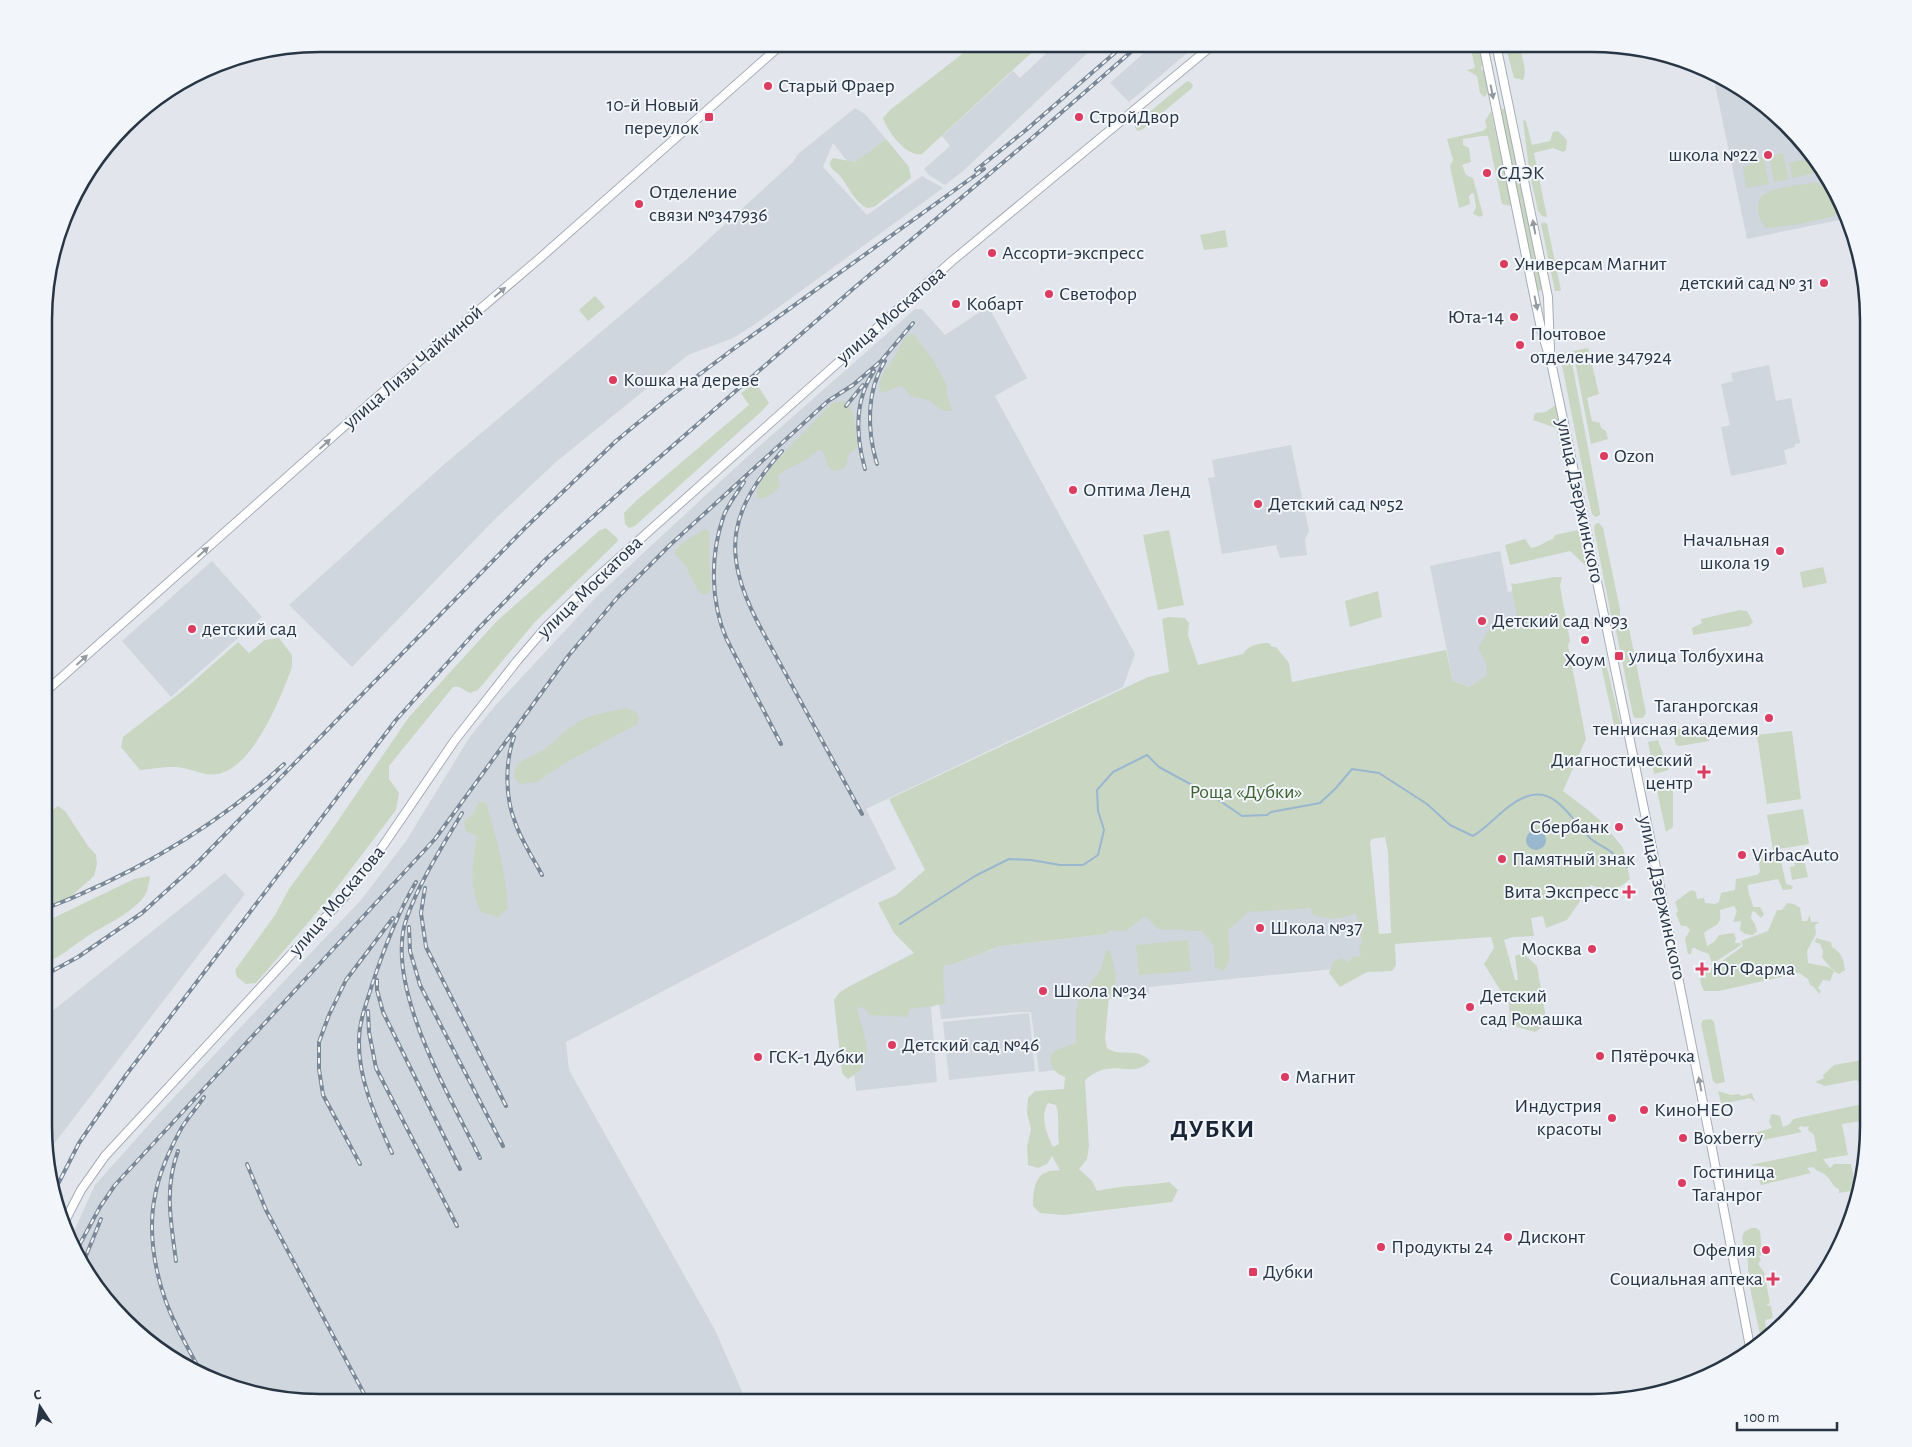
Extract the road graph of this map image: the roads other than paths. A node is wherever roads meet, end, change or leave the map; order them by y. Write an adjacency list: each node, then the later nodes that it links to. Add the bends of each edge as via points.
1 (772, 53): 6 (main road, улица Лизы Чайкиной, one-way to 1)
2 (1203, 53): 7 (main road, улица Москатова, via 906,301 547,626 455,740 346,895 105,1156)
3 (1485, 53): 5 (main road, улица Дзержинского, one-way to 5, via 1542,333)
4 (1498, 53): 5 (main road, улица Дзержинского, one-way to 4, via 1548,297)
5 (1551, 362): 8 (main road, улица Дзержинского, one-way to 5, via 1622,696)
6 (53, 685)
7 (68, 1215)
8 (1749, 1342)

